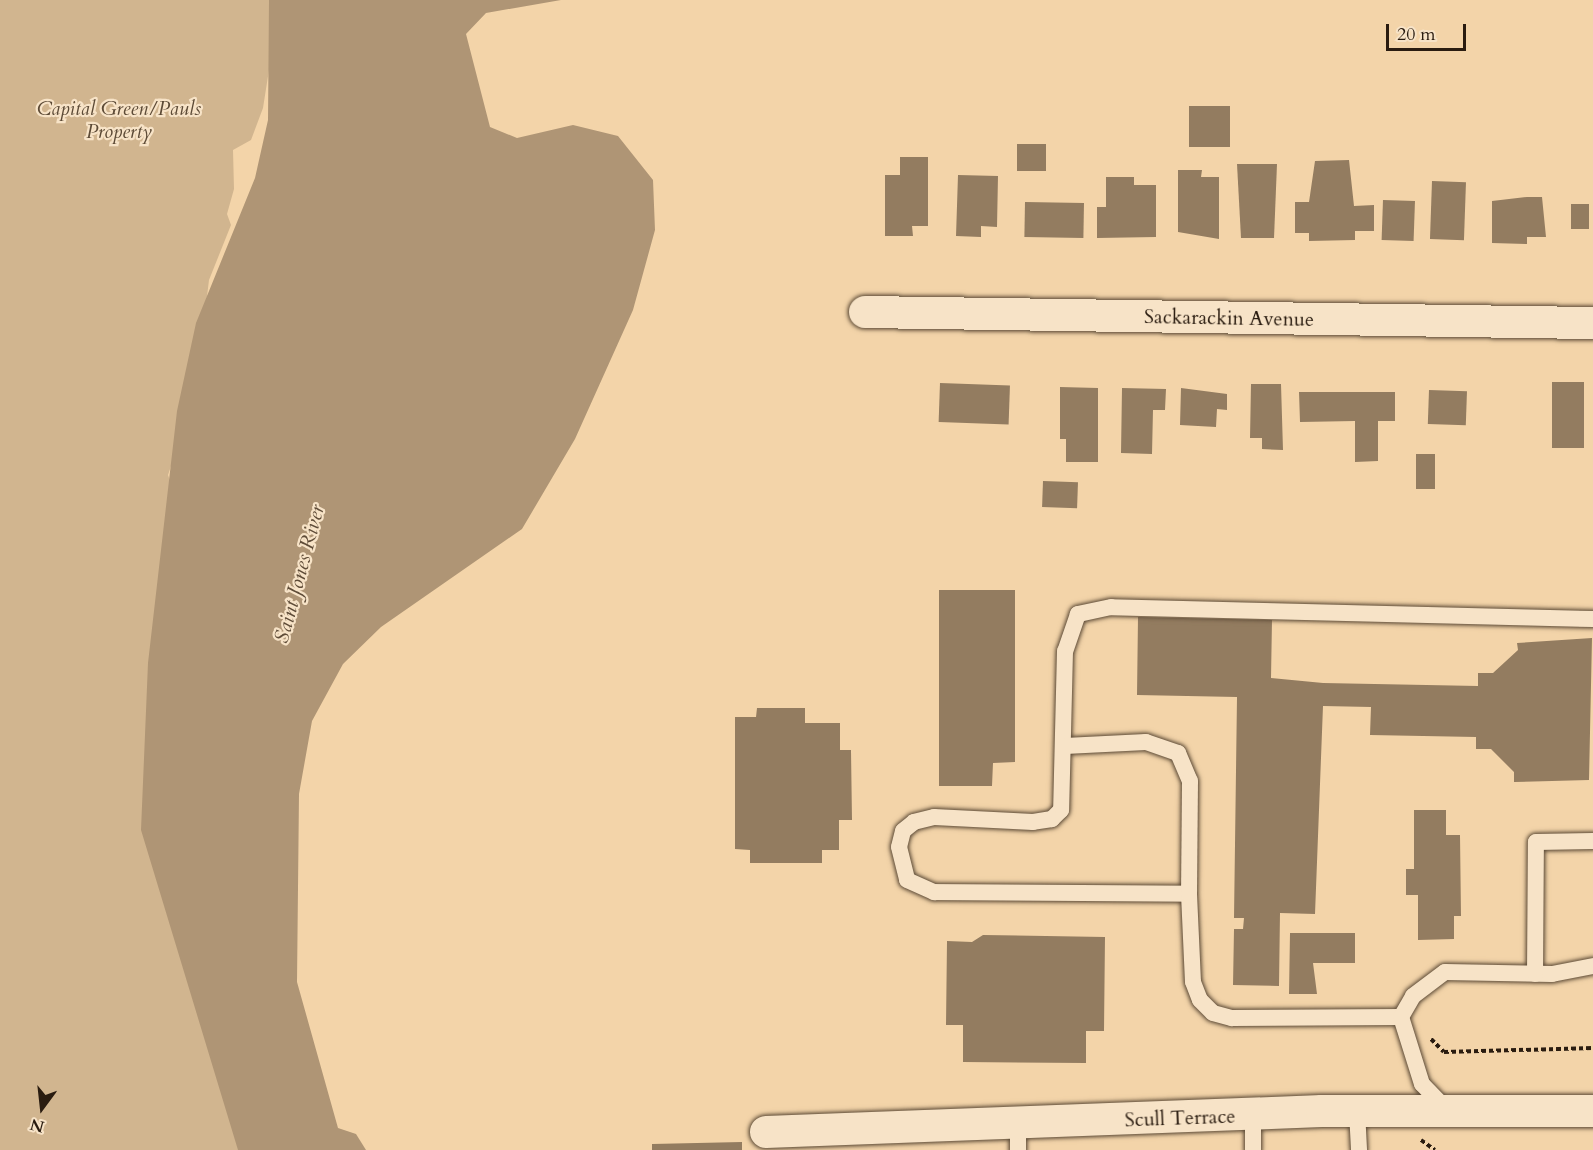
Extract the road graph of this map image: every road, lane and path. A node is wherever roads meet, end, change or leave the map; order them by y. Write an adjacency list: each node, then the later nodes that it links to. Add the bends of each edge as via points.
1 (865, 312): 2 (street, Sackarackin Avenue)
2 (1593, 323)
3 (1593, 619): 4 (lane, via 1096,608 1078,614 1068,630)
4 (1065, 746): 6 (lane, via 1146,742 1178,753 1190,782); 6 (lane, via 1061,810 1052,819 934,817 914,822 903,831 899,847 907,880 934,892)
5 (1593, 841): 8 (lane, via 1536,842)
6 (1189, 894): 9 (lane, via 1193,982 1200,1000 1213,1013 1268,1019)
7 (1593, 966): 8 (lane)
8 (1535, 974): 9 (lane, via 1445,972 1413,996)
9 (1401, 1017): 12 (lane, via 1422,1084)
10 (1429, 1028): 11 (path, via 1444,1052)
11 (1593, 1048)
12 (1448, 1110): 13 (street, Scull Terrace); 14 (street, Scull Terrace)
13 (1358, 1111): 15 (street, Scull Terrace); 19 (lane)
14 (1593, 1111)
15 (1253, 1115): 17 (street, Scull Terrace); 18 (lane)
16 (766, 1132): 17 (street, Scull Terrace)
17 (1018, 1137)
18 (1253, 1150)
19 (1359, 1150)

